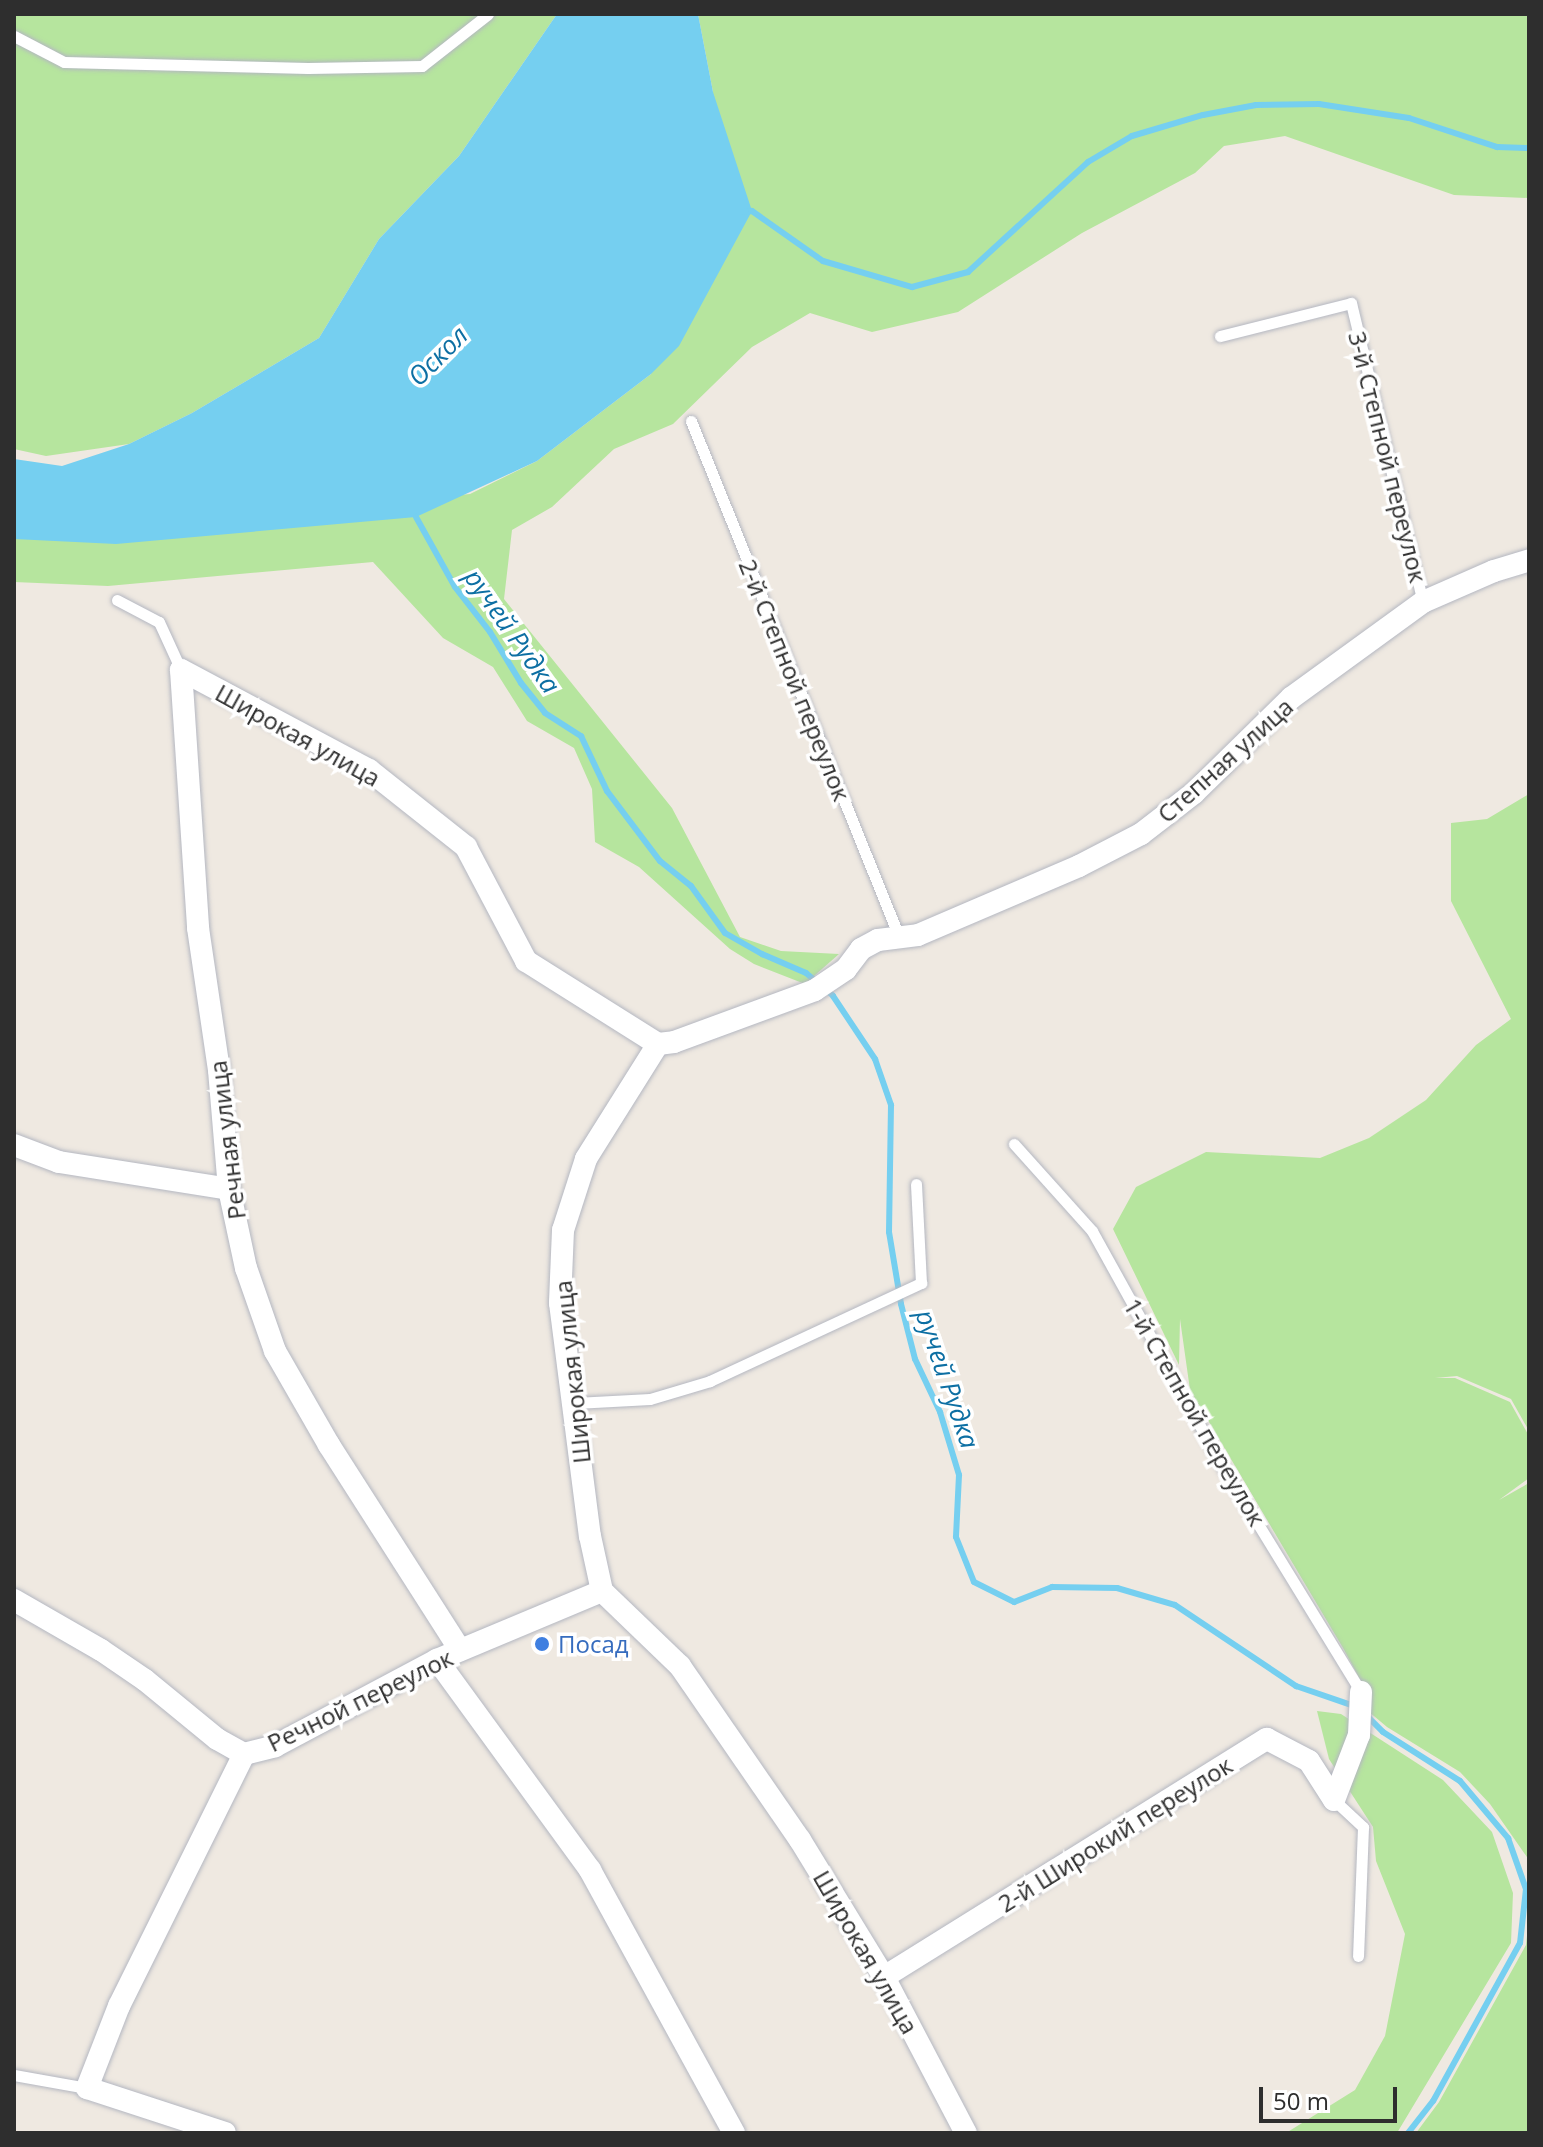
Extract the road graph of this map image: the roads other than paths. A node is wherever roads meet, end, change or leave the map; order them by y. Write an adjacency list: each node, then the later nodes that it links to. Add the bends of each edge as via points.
1 (488, 14): 2 (lane, via 422,66 64,62)
2 (14, 36)
3 (1220, 336): 7 (lane, 3-й Степной переулок, via 1351,303)
4 (691, 421): 9 (lane, 2-й Степной переулок)
5 (1529, 560): 7 (street, Степная улица)
6 (117, 600): 8 (lane, via 159,622)
7 (1423, 602): 9 (street, Степная улица, via 1291,698 1194,793 1141,834 1079,866)
8 (181, 670): 10 (street, Широкая улица, via 369,770 466,847 526,961); 14 (street, Речная улица, via 198,928 219,1070)
9 (900, 939): 10 (street, Степная улица, via 878,940 861,949 846,969 821,986)
10 (658, 1044): 15 (street, Широкая улица, via 586,1159 563,1230 560,1303)
11 (1014, 1144): 20 (lane, 1-й Степной переулок, via 1092,1231 1220,1462)
12 (14, 1145): 14 (street, via 59,1162)
13 (916, 1184): 15 (lane, via 921,1283 710,1381 650,1399)
14 (229, 1189): 18 (street, Речная улица, via 246,1268 275,1351)
15 (575, 1403): 16 (street, Широкая улица, via 590,1536)
16 (602, 1591): 18 (street, Речной переулок); 24 (street, Широкая улица, via 680,1666 800,1840)
17 (14, 1600): 21 (street, via 101,1650)
18 (460, 1650): 19 (street, Речной переулок)
19 (437, 1660): 21 (street, Речной переулок, via 275,1746); 28 (street, via 590,1870)
20 (1361, 1692): 22 (street, via 1359,1735)
21 (244, 1754): 26 (street, Речной переулок, via 119,2006)
22 (1334, 1800): 23 (lane, via 1363,1827); 24 (street, 2-й Широкий переулок, via 1309,1761 1267,1739)
23 (1358, 1956)
24 (884, 1977): 29 (street, Широкая улица)
25 (14, 2075): 26 (lane)
26 (87, 2088): 27 (street)
27 (225, 2133)
28 (734, 2133)
29 (966, 2133)

